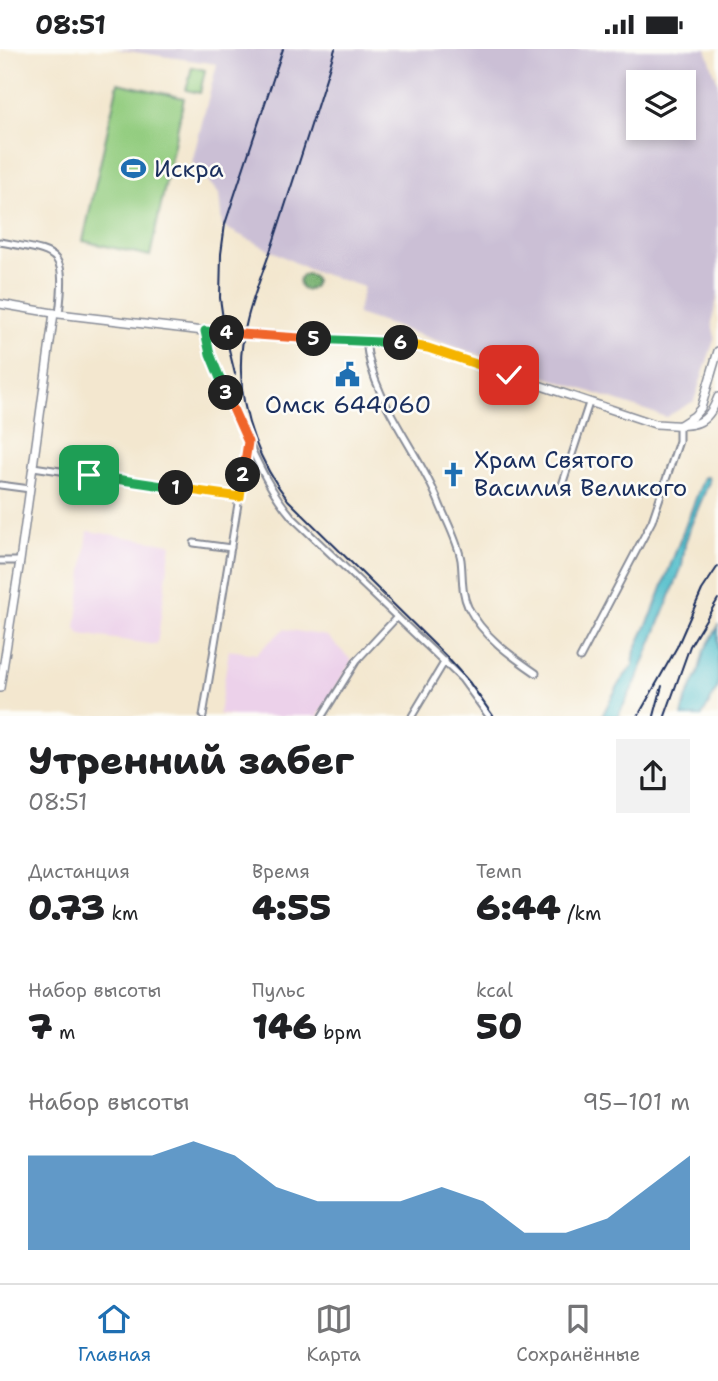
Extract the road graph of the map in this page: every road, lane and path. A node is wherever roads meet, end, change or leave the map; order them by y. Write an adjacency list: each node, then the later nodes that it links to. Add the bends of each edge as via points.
1 (0, 242): 3 (street, via 48,251 55,257 61,267 62,287)
2 (0, 304): 3 (main road)
3 (57, 314): 4 (main road); 11 (main road)
4 (205, 331): 5 (main road); 10 (street, via 210,354)
5 (366, 341): 8 (main road, via 428,348); 23 (street, via 382,395 430,480 448,526 460,558 469,609 497,645)
6 (718, 351): 9 (main road, via 701,408)
7 (718, 397): 9 (main road, via 707,419)
8 (589, 403): 9 (main road, via 655,424); 13 (street)
9 (679, 425): 21 (street, via 679,441 652,521)
10 (248, 442): 15 (street); 20 (street, via 284,508)
11 (33, 467): 14 (main road); 15 (street)
12 (0, 485): 14 (street)
13 (562, 485)
14 (30, 489): 19 (main road)
15 (240, 497): 17 (street)
16 (194, 543): 17 (street)
17 (230, 548): 25 (street)
18 (0, 561): 19 (street)
19 (20, 561): 24 (main road)
20 (397, 617): 22 (street); 26 (street, via 357,660)
21 (580, 658)
22 (445, 661): 27 (street); 28 (street)
23 (537, 673)
24 (0, 688)
25 (203, 716)
26 (322, 716)
27 (412, 716)
28 (489, 716)

